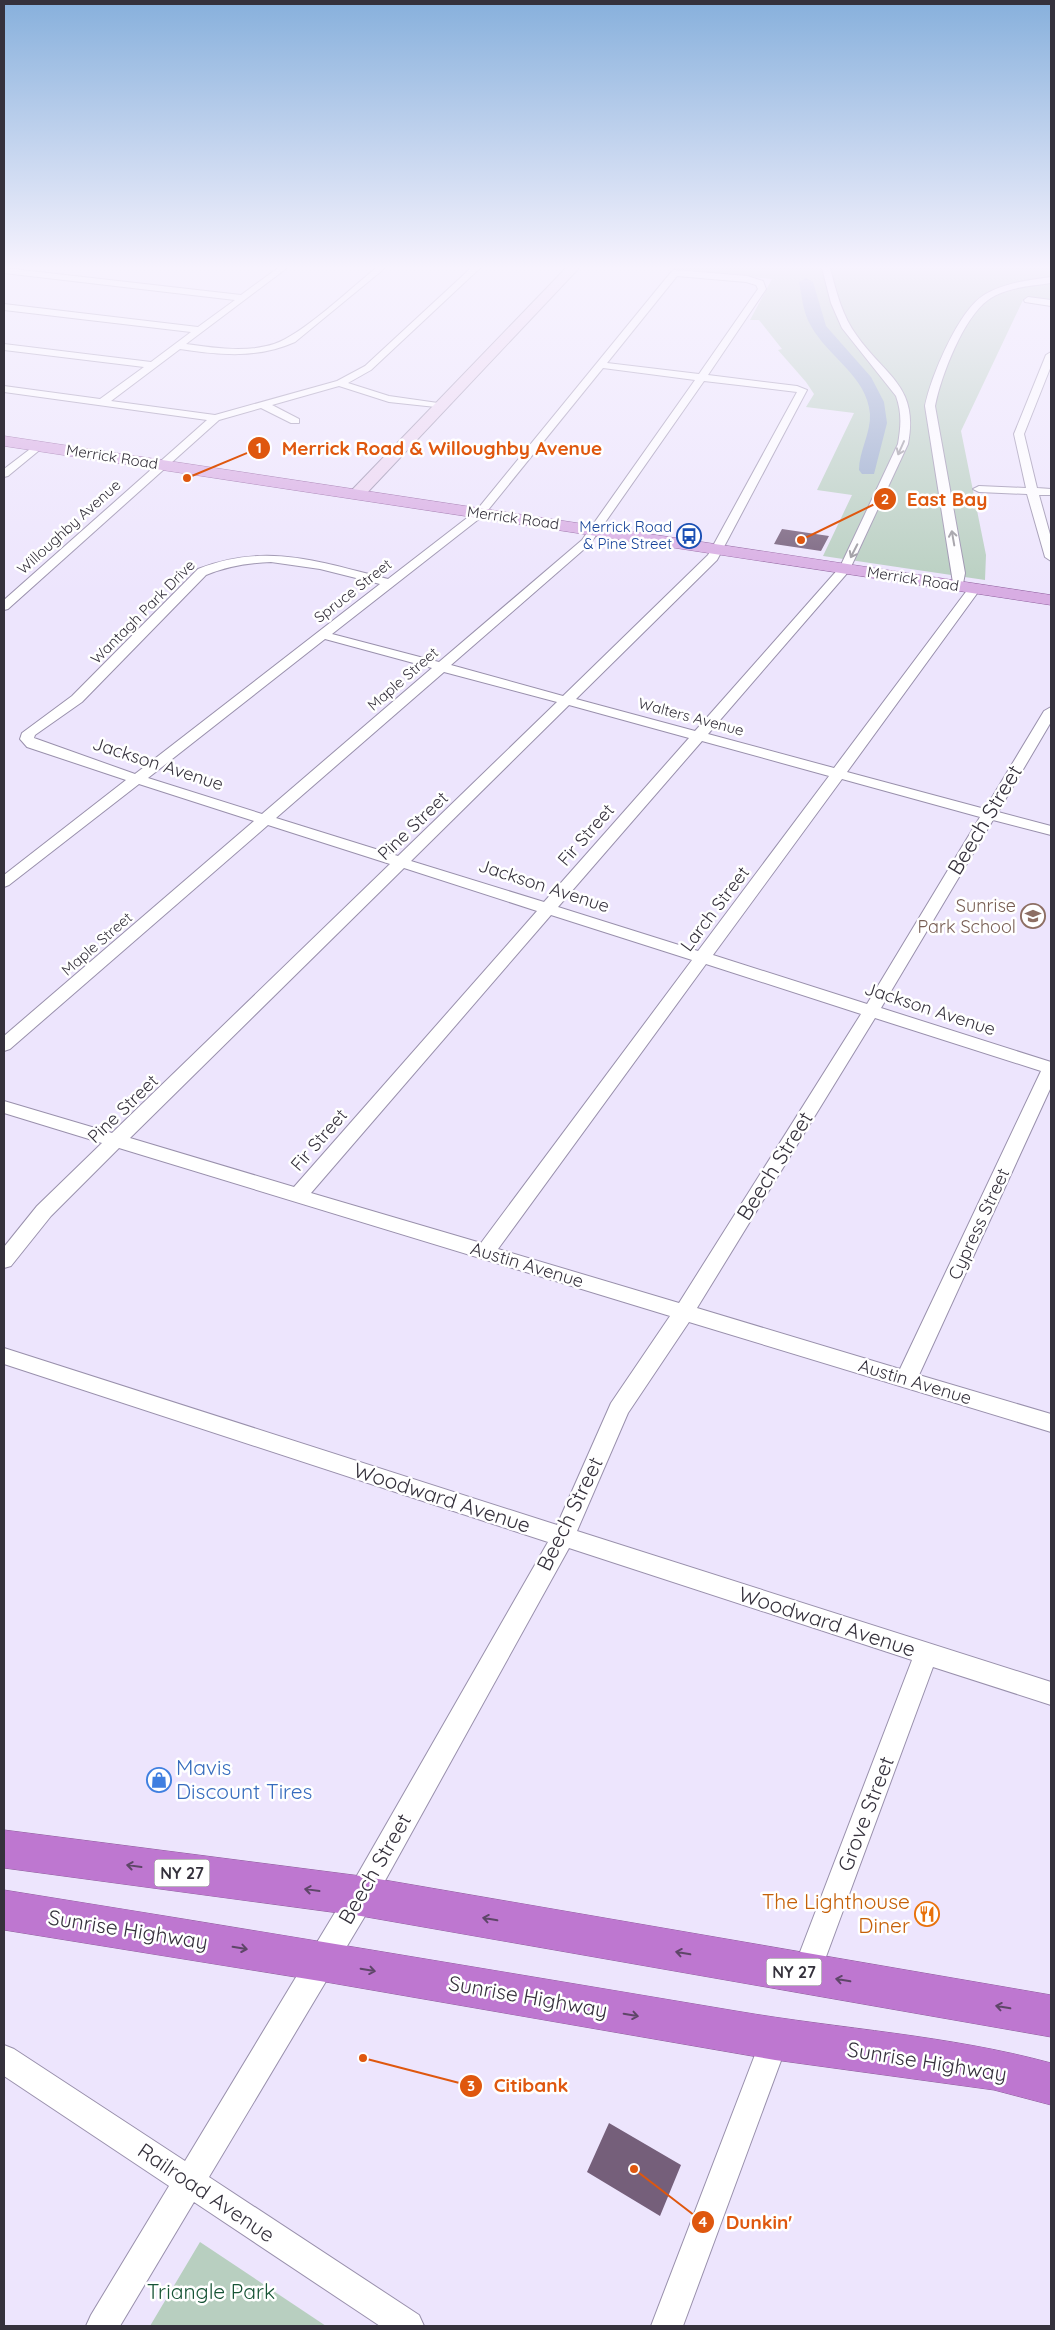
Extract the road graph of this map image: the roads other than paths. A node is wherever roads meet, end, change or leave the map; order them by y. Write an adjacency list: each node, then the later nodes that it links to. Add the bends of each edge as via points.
1 (136, 377): 11 (street)
2 (352, 377): 9 (street, Willoughby Avenue)
3 (469, 377): 13 (street)
4 (590, 377): 24 (street, Spruce Street)
5 (702, 377): 25 (street, Maple Street); 26 (street, Pine Street, via 802,390)
6 (889, 377): 28 (street, Fir Street, one-way to 28, via 901,394 908,422 903,444)
7 (939, 377): 30 (street, one-way to 7, via 960,573 930,406)
8 (1042, 377): 21 (street, via 1020,434)
9 (340, 383): 12 (street, Willoughby Avenue); 13 (street, via 386,400)
10 (4, 389): 11 (street)
11 (103, 402): 14 (street)
12 (261, 404): 14 (street, Willoughby Avenue); 15 (street)
13 (441, 406): 23 (street)
14 (215, 418): 18 (street, Willoughby Avenue)
15 (295, 421)
16 (4, 441): 17 (main road, Merrick Road)
17 (38, 446): 18 (main road, Merrick Road); 19 (street)
18 (160, 465): 23 (main road, Merrick Road); 32 (street, Willoughby Avenue)
19 (4, 474)
20 (979, 489): 21 (street)
21 (1032, 491): 22 (street); 27 (street)
22 (1051, 492)
23 (357, 494): 24 (main road, Merrick Road)
24 (480, 513): 25 (main road, Merrick Road); 29 (street, Spruce Street)
25 (593, 530): 26 (main road, Merrick Road); 34 (street, Maple Street, via 586,542)
26 (718, 549): 28 (main road, Merrick Road); 35 (street, Pine Street)
27 (1051, 557)
28 (845, 568): 30 (main road, Merrick Road); 37 (street, Fir Street)
29 (390, 583): 33 (street, Spruce Street); 38 (street, Wantagh Park Drive, via 266,558 231,560 216,565 202,572 77,699 29,733)
30 (966, 587): 31 (main road, Merrick Road); 39 (street, Larch Street)
31 (1051, 600)
32 (4, 606)
33 (323, 635): 34 (street, Walters Avenue); 40 (street, Spruce Street)
34 (441, 667): 35 (street, Walters Avenue); 42 (street, Maple Street)
35 (566, 700): 37 (street, Walters Avenue); 44 (street, Pine Street)
36 (1051, 711): 41 (street, Beech Street)
37 (699, 736): 39 (street, Walters Avenue); 46 (street, Fir Street)
38 (27, 739): 40 (street, Jackson Avenue, via 32,744)
39 (840, 774): 41 (street, Walters Avenue); 47 (street, Larch Street)
40 (137, 779): 42 (street, Jackson Avenue); 45 (street, Spruce Street)
41 (989, 814): 43 (street, Walters Avenue); 48 (street, Beech Street)
42 (266, 819): 44 (street, Jackson Avenue); 49 (street, Maple Street)
43 (1051, 831)
44 (402, 862): 46 (street, Jackson Avenue); 52 (street, Pine Street)
45 (4, 882)
46 (547, 908): 47 (street, Jackson Avenue); 53 (street, Fir Street)
47 (703, 958): 48 (street, Jackson Avenue); 54 (street, Larch Street)
48 (871, 1011): 50 (street, Jackson Avenue); 56 (street, Beech Street)
49 (4, 1046)
50 (1051, 1068): 58 (street, Cypress Street)
51 (4, 1108): 52 (street, Austin Avenue)
52 (116, 1142): 53 (street, Austin Avenue); 55 (street, Pine Street, via 44,1211)
53 (297, 1196): 54 (street, Austin Avenue)
54 (485, 1252): 56 (street, Austin Avenue)
55 (4, 1261)
56 (684, 1312): 58 (street, Austin Avenue); 60 (street, Beech Street, via 619,1409)
57 (4, 1356): 60 (street, Woodward Avenue)
58 (906, 1379): 59 (street, Austin Avenue)
59 (1051, 1423)
60 (562, 1537): 61 (street, Woodward Avenue); 64 (street, Beech Street)
61 (926, 1654): 62 (street, Woodward Avenue); 67 (street, Grove Street)
62 (1051, 1694)
63 (4, 1849): 64 (highway, NY 27, one-way to 63)
64 (361, 1896): 66 (street, Beech Street); 67 (highway, NY 27, one-way to 64)
65 (4, 1910): 66 (highway, Sunrise Highway, one-way to 66)
66 (320, 1961): 69 (highway, Sunrise Highway, one-way to 69); 72 (street, Beech Street)
67 (806, 1973): 68 (highway, NY 27, one-way to 67)
68 (1051, 2016)
69 (775, 2039): 71 (highway, Sunrise Highway, via 994,2069); 75 (street)
70 (4, 2059): 72 (street, Railroad Avenue)
71 (1051, 2084)
72 (189, 2181): 73 (street, Beech Street); 74 (street, Railroad Avenue)
73 (102, 2326)
74 (408, 2326)
75 (667, 2326)

